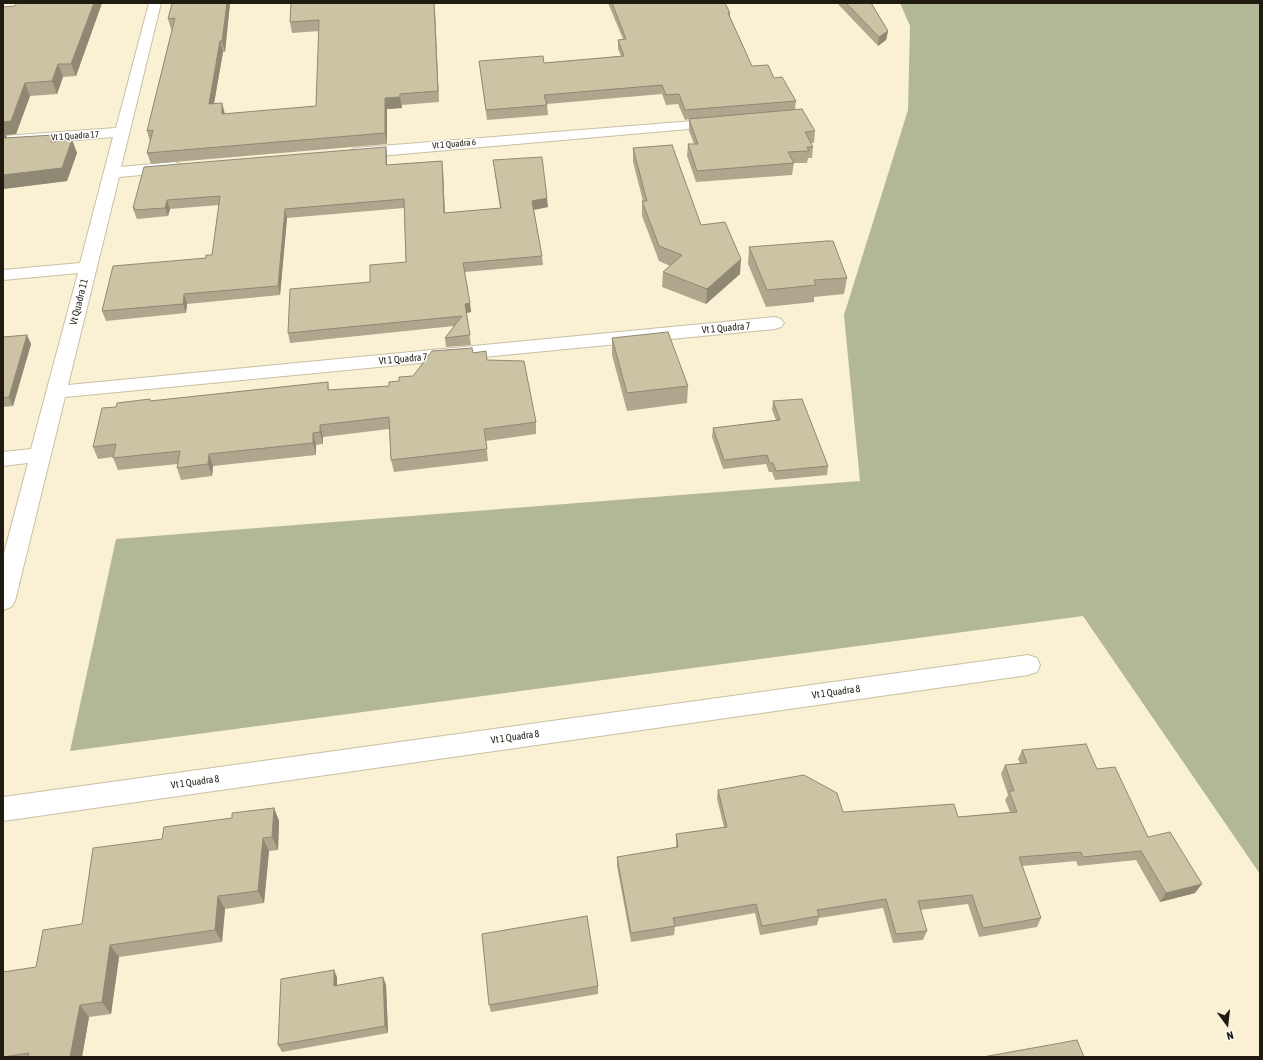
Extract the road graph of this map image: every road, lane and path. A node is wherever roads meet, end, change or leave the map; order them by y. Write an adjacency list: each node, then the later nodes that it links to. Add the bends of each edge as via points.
1 (155, 3): 3 (street, Vt Quadra 11)
2 (733, 122): 5 (street, Vt 1 Quadra 6)
3 (122, 132): 4 (street, Vt 1 Quadra 17); 7 (street, Vt Quadra 11)
4 (3, 141)
5 (343, 154)
6 (192, 166): 7 (street)
7 (112, 173): 8 (street, Vt Quadra 11)
8 (88, 267): 9 (street); 11 (street, Vt Quadra 11)
9 (3, 275)
10 (774, 323): 11 (street, Vt 1 Quadra 7)
11 (56, 392): 12 (street, Vt Quadra 11)
12 (40, 455): 13 (street); 14 (street, Vt Quadra 11)
13 (3, 459)
14 (3, 602)
15 (1028, 665): 16 (street, Vt 1 Quadra 8)
16 (3, 809)

